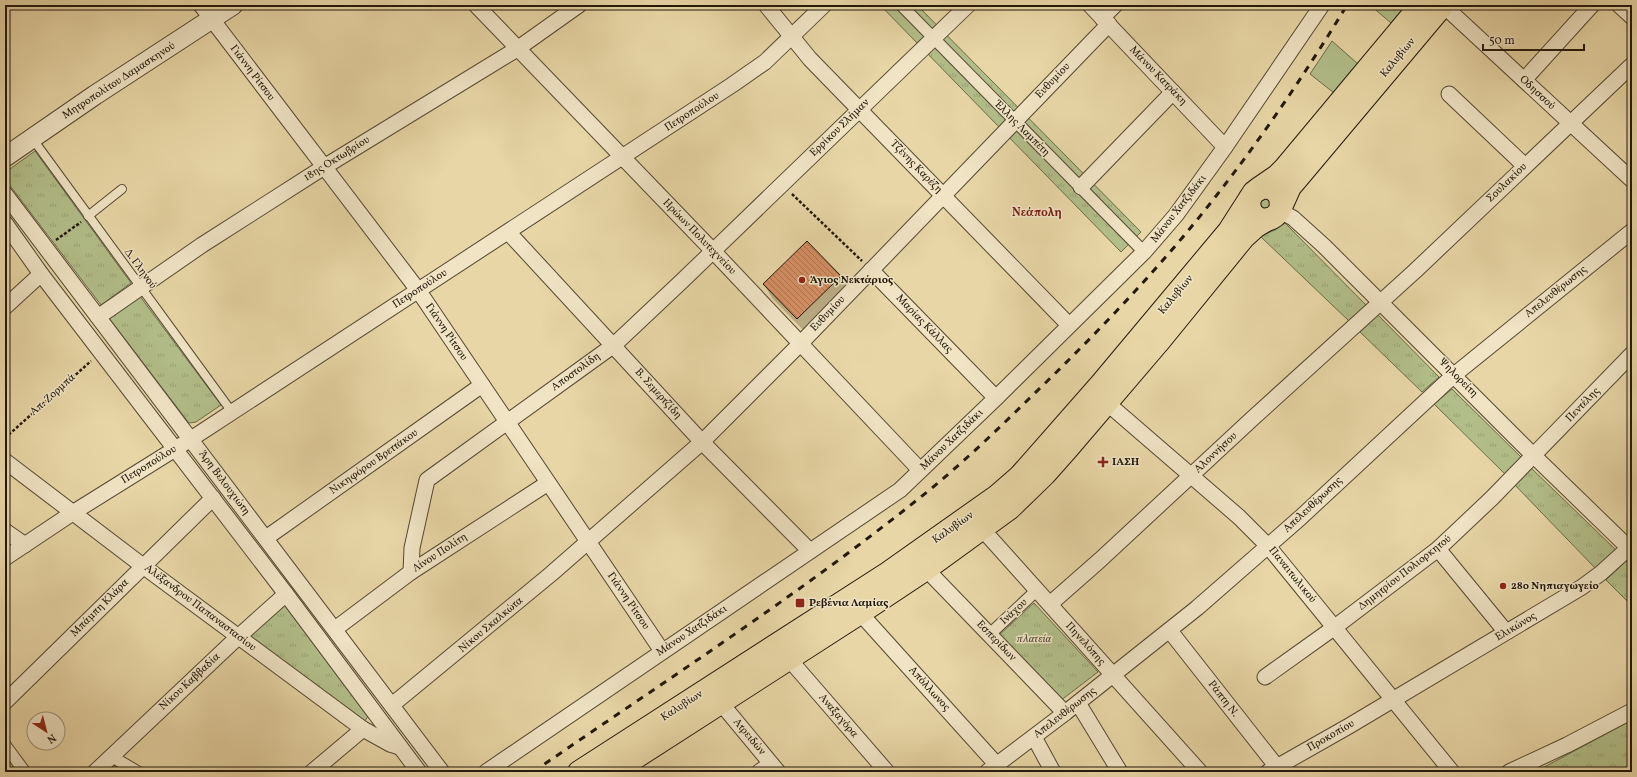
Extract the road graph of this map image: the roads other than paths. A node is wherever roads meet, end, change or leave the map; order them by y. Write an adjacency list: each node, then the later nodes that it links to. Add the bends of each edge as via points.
1 (233, 5): 15 (street, Μητροπολίτου Δαμασκηνού)
2 (476, 5): 20 (street, Ηρώων Πολυτεχνείου)
3 (579, 5): 20 (street, 18ης Οκτωβρίου)
4 (766, 5): 18 (street, Τζένης Καρέζη)
5 (824, 5): 18 (street, Πετροπούλου)
6 (901, 5): 19 (street, Έλλης Λαμπέτη)
7 (968, 5): 19 (street, Ερρίκου Σλήμαν)
8 (1090, 5): 17 (street, Μάνου Κατράκη)
9 (1115, 5): 17 (street, Ευθυμίου)
10 (1420, 5): 38 (main road, Καλυβίων, via 1286,168)
11 (1443, 5): 22 (street, Οδησσού); 40 (main road, Καλυβίων, via 1300,174)
12 (1592, 5): 22 (street)
13 (1619, 5): 16 (street)
14 (1318, 7): 29 (street, Μάνου Χατζιδάκι)
15 (207, 12): 28 (street, Μητροπολίτου Δαμασκηνού); 33 (street, Γιάννη Ρίτσου)
16 (1632, 17)
17 (1105, 21): 23 (street, Μάνου Κατράκη); 26 (street, Ευθυμίου)
18 (792, 36): 25 (street, Τζένης Καρέζη, via 810,59); 31 (street, Πετροπούλου, via 745,77)
19 (933, 38): 25 (street, Ερρίκου Σλήμαν); 26 (street, Έλλης Λαμπέτη)
20 (517, 49): 31 (street, Ηρώων Πολυτεχνείου); 33 (street, 18ης Οκτωβρίου)
21 (1632, 65): 27 (street, Σουλακίου)
22 (1524, 80): 27 (street, Οδησσού)
23 (1173, 92): 29 (street, Μάνου Κατράκη); 35 (street)
24 (1449, 94): 32 (street)
25 (860, 110): 39 (street, Τζένης Καρέζη); 45 (street, Ερρίκου Σλήμαν)
26 (1015, 121): 35 (street, Έλλης Λαμπέτη); 39 (street, Ευθυμίου)
27 (1571, 123): 32 (street, Σουλακίου); 34 (street, Οδησσού)
28 (32, 138): 30 (street, Μητροπολίτου Δαμασκηνού); 41 (lane, Δ. Γληνού)
29 (1225, 148): 46 (street, Μάνου Χατζιδάκι, via 1176,215)
30 (5, 158)
31 (622, 158): 44 (street, Πετροπούλου); 45 (street, Ηρώων Πολυτεχνείου)
32 (1525, 166): 51 (street, Σουλακίου)
33 (324, 167): 49 (street, 18ης Οκτωβρίου); 50 (street, Γιάννη Ρίτσου)
34 (1632, 180)
35 (1081, 187): 46 (street, Έλλης Λαμπέτη)
36 (122, 189): 41 (lane)
37 (5, 194): 53 (street, Άρη Βελουχιώτη)
38 (1254, 194): 40 (main road, via 1264,187 1275,190 1281,198); 74 (main road, Καλυβίων, via 1229,231 1068,422)
39 (943, 195): 47 (street, Ευθυμίου); 54 (street, Τζένης Καρέζη)
40 (1276, 212): 51 (street, Ψηλορείτη, via 1287,213 1306,229); 61 (main road, Καλυβίων, via 1244,237)
41 (88, 216): 49 (lane, Δ. Γληνού)
42 (5, 223): 48 (street, Άρη Βελουχιώτη)
43 (1632, 231): 58 (street, Απελευθέρωσης)
44 (508, 233): 50 (street, Πετροπούλου); 56 (street, Β. Σεμερτζίδη)
45 (713, 251): 55 (street, Ηρώων Πολυτεχνείου); 56 (street, Αποστολίδη)
46 (1144, 252): 54 (street, Μάνου Χατζιδάκι)
47 (871, 270): 55 (street, Ευθυμίου); 60 (street, Μαρίας Κάλλας)
48 (41, 274): 52 (street); 66 (street, Άρη Βελουχιώτη)
49 (140, 287): 53 (street, 18ης Οκτωβρίου); 62 (lane, Δ. Γληνού)
50 (418, 290): 59 (street, Γιάννη Ρίτσου); 62 (street, Πετροπούλου)
51 (1382, 302): 58 (street, Ψηλορείτη); 70 (street, Αλοννήσου)
52 (5, 307)
53 (98, 317): 64 (street, Άρη Βελουχιώτη)
54 (1069, 325): 60 (street, Μάνου Χατζιδάκι)
55 (800, 344): 65 (street, Ευθυμίου); 69 (street, Ηρώων Πολυτεχνείου)
56 (614, 345): 63 (street, Αποστολίδη); 65 (street, Β. Σεμερτζίδη)
57 (1632, 354): 67 (street, Πεντέλης)
58 (1454, 375): 67 (street, Ψηλορείτη); 79 (street, Απελευθέρωσης)
59 (482, 385): 63 (street, Γιάννη Ρίτσου); 76 (street, Νικηφόρου Βρεττάκου)
60 (996, 398): 69 (street, Μάνου Χατζιδάκι)
61 (1107, 403): 70 (street, Παναιτωλικού); 74 (main road, Καλυβίων, via 1045,474 1010,508)
62 (232, 412): 64 (street, Πετροπούλου)
63 (507, 422): 71 (street, Γιάννη Ρίτσου); 86 (street, Αποστολίδη, via 427,480 412,548)
64 (191, 439): 66 (street, Πετροπούλου); 76 (street, Άρη Βελουχιώτη)
65 (702, 442): 77 (street, Ευθυμίου); 82 (street, Β. Σεμερτζίδη)
66 (174, 449): 72 (street, Άρη Βελουχιώτη); 73 (street, Πετροπούλου)
67 (1533, 455): 80 (street, Ψηλορείτη); 81 (street, Δημητρίου Πολιορκητού)
68 (5, 461): 73 (street, Αλέξανδρου Παπαναστασίου)
69 (920, 470): 82 (street, Μάνου Χατζιδάκι, via 894,494)
70 (1191, 476): 79 (street, Παναιτωλικού); 89 (street, Αλοννήσου)
71 (548, 483): 77 (street, Γιάννη Ρίτσου); 86 (street, Λίνου Πολίτη)
72 (213, 498): 84 (street, Μπάμπη Κλάρα); 88 (street, Άρη Βελουχιώτη)
73 (74, 512): 78 (street, Πετροπούλου); 84 (street, Αλέξανδρου Παπαναστασίου)
74 (976, 522): 85 (main road, Καλυβίων); 87 (street, Πηνελόπης); 123 (main road, Καλυβίων, via 888,573)
75 (5, 531): 78 (street)
76 (266, 538): 92 (street, Άρη Βελουχιώτη)
77 (588, 542): 97 (street, Γιάννη Ρίτσου); 105 (street, Νίκου Σκαλκώτα, via 507,612)
78 (25, 545): 83 (street, Πετροπούλου)
79 (1268, 546): 91 (street, Παναιτωλικού); 93 (street, Απελευθέρωσης)
80 (1631, 548): 94 (street, Ελικώνος, via 1601,574)
81 (1438, 549): 91 (street, Δημητρίου Πολιορκητού); 94 (street)
82 (810, 552): 97 (street, Μάνου Χατζιδάκι)
83 (5, 558)
84 (143, 566): 96 (street, Αλέξανδρου Παπαναστασίου); 102 (street, Μπάμπη Κλάρα)
85 (926, 569): 90 (main road, Καλυβίων); 95 (street, Εσπερίδων)
86 (411, 572): 92 (street, Λίνου Πολίτη)
87 (1037, 590): 89 (street, Πηνελόπης); 95 (street, Ινάχου)
88 (286, 594): 96 (street, Νίκου Καββαδία); 111 (street, Άρη Βελουχιώτη)
89 (1050, 604): 99 (street, Πηνελόπης)
90 (860, 613): 98 (main road, Καλυβίων); 113 (street, Απόλλωνος)
91 (1335, 627): 100 (street, Δημητρίου Πολιορκητού); 101 (street, Παναιτωλικού)
92 (335, 629): 105 (street, Άρη Βελουχιώτη)
93 (1170, 631): 99 (street, Απελευθέρωσης); 115 (street, Ράπτη Ν.)
94 (1506, 632): 101 (street, Ελικώνος)
95 (990, 634): 107 (street, Εσπερίδων)
96 (238, 637): 108 (street, Αλέξανδρου Παπαναστασίου); 112 (street, Νίκου Καββαδία)
97 (662, 651): 122 (street, Μάνου Χατζιδάκι)
98 (789, 659): 103 (main road, Καλυβίων); 125 (street, Αναξαγόρα)
99 (1113, 675): 104 (street, Απελευθέρωσης); 128 (street, Πηνελόπης)
100 (1265, 677)
101 (1394, 699): 115 (street, Προκοπίου); 129 (street, Παναιτωλικού)
102 (5, 702)
103 (720, 702): 114 (street, Ατρειδών); 124 (main road, Καλυβίων)
104 (1078, 703): 107 (street, Απελευθέρωσης); 127 (street)
105 (392, 705): 121 (street, Άρη Βελουχιώτη)
106 (1632, 711): 130 (street)
107 (1065, 713): 109 (street, Απελευθέρωσης)
108 (363, 729): 111 (street, Αλέξανδρου Παπαναστασίου); 119 (street)
109 (1034, 737): 113 (street, Απελευθέρωσης); 126 (street)
110 (5, 745): 116 (street)
111 (400, 747): 120 (street, Άρη Βελουχιώτη)
112 (111, 756): 117 (street, Νίκου Καββαδία); 118 (street)
113 (992, 768)
114 (769, 769)
115 (1273, 769)
116 (25, 772)
117 (95, 772)
118 (138, 772)
119 (312, 772)
120 (419, 772)
121 (442, 772)
122 (486, 772)
123 (580, 772)
124 (613, 772)
125 (887, 772)
126 (1053, 772)
127 (1120, 772)
128 (1200, 772)
129 (1452, 772)
130 (1509, 772)

